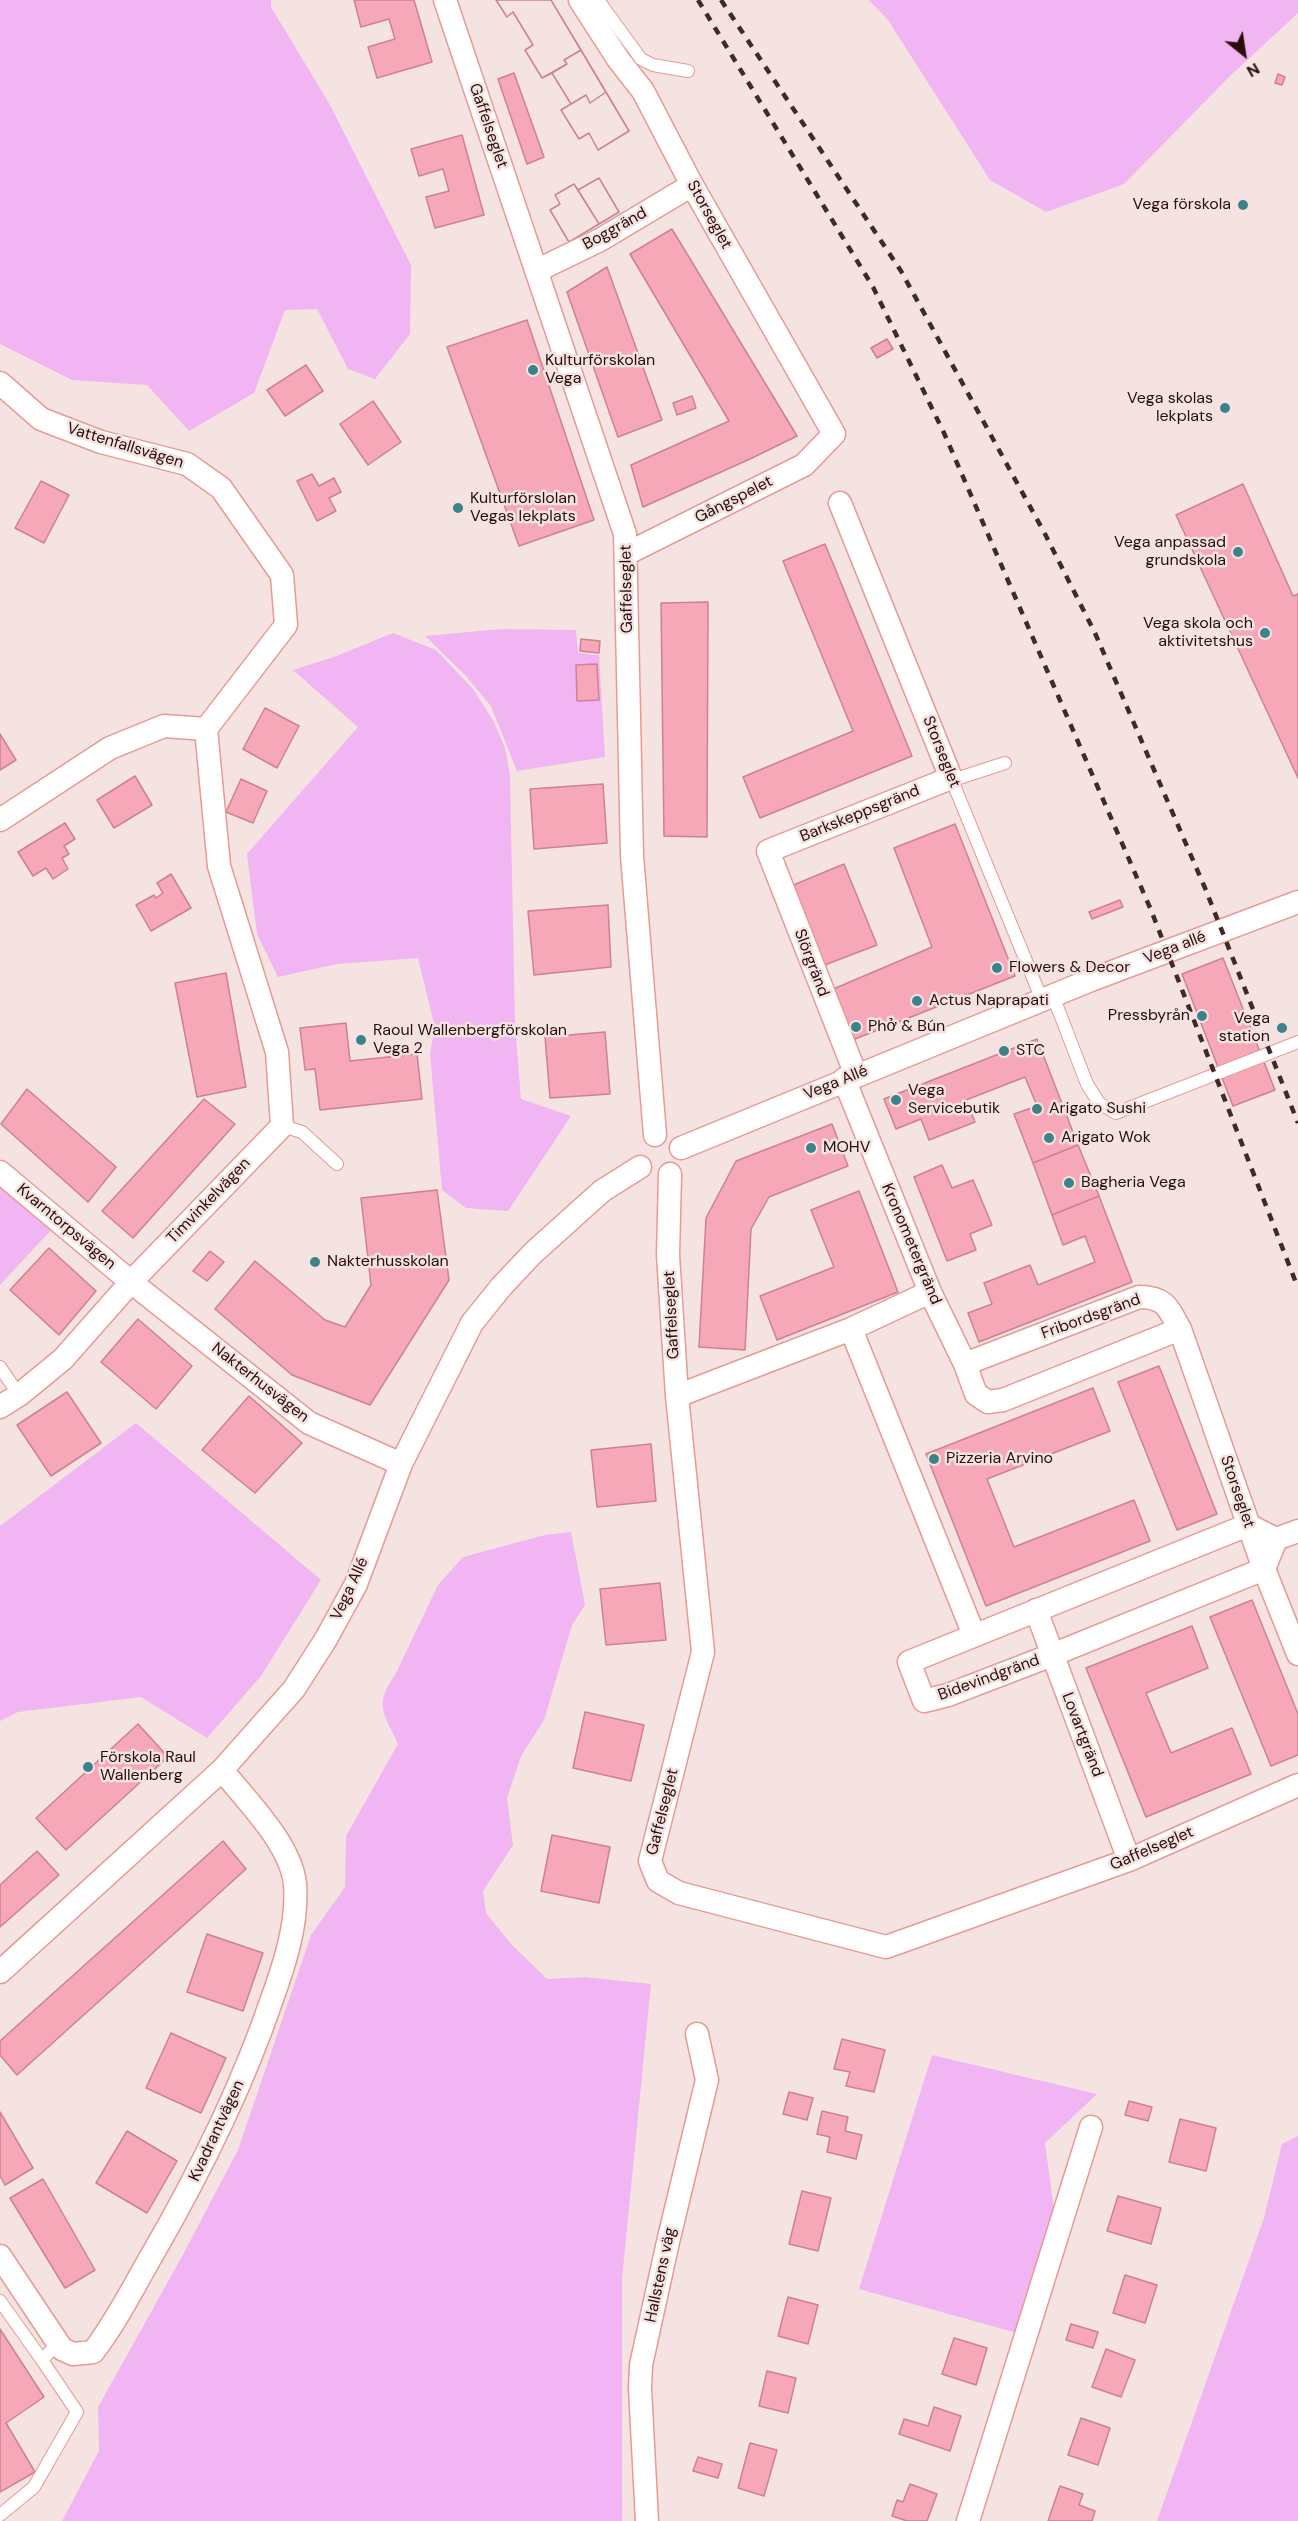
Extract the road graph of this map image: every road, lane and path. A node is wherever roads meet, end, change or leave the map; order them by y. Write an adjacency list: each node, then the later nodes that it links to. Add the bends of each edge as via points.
1 (445, 0): 6 (street, Gaffelseglet)
2 (580, 0): 5 (street, Storseglet, via 643,91)
3 (598, 0): 4 (lane, via 641,59)
4 (688, 71)
5 (692, 185): 6 (street, Boggränd, via 600,240); 8 (street, Storseglet)
6 (536, 271): 10 (street, Gaffelseglet, via 625,534)
7 (0, 383): 11 (street, Vattenfallsvägen, via 41,419 101,442 187,464 221,488 282,575 286,625)
8 (834, 434): 10 (street, Gångspelet, via 804,465)
9 (840, 503): 13 (street, Storseglet)
10 (626, 554): 21 (street, Gaffelseglet, via 632,856)
11 (206, 729): 14 (street, via 164,726 110,748); 20 (street, via 219,866 277,1052)
12 (1005, 763): 13 (lane)
13 (951, 778): 15 (street, Barkskeppsgränd); 17 (lane, Storseglet)
14 (0, 820)
15 (768, 851): 19 (street, Slörgränd)
16 (1298, 902): 17 (street, Vega allé)
17 (1047, 998): 18 (lane, Storseglet, via 1087,1084 1099,1103 1116,1113); 19 (street, Vega Allé)
18 (1298, 1042)
19 (850, 1077): 22 (street, Vega Allé); 28 (street, Kronometergränd)
20 (282, 1126): 23 (lane, via 302,1132); 27 (street, Timvinkelvägen)
21 (655, 1135): 22 (street, via 669,1135); 24 (street, via 639,1154)
22 (681, 1148): 26 (street, via 681,1163)
23 (337, 1164)
24 (640, 1167): 26 (street, via 652,1176); 36 (street, Vega Allé, via 602,1191 501,1287 472,1323)
25 (0, 1172): 27 (street, Kvarntorpsvägen)
26 (670, 1174): 34 (street, Gaffelseglet, via 668,1254)
27 (131, 1282): 33 (street, Timvinkelvägen, via 63,1359); 36 (street, Nakterhusvägen, via 309,1423)
28 (930, 1292): 29 (street); 31 (street, Kronometergränd)
29 (851, 1329): 34 (street); 42 (street)
30 (1180, 1329): 31 (street, Fribordsgränd, via 1166,1304 1154,1297 1139,1297); 31 (street, Kronometergränd, via 1002,1400 988,1402 976,1394); 37 (street, Storseglet)
31 (965, 1364)
32 (0, 1367): 33 (lane)
33 (19, 1395): 35 (street, Timvinkelvägen)
34 (677, 1396): 47 (street, Gaffelseglet, via 703,1652 650,1861 658,1881 678,1893 886,1947)
35 (0, 1407)
36 (400, 1464): 45 (street, Vega Allé, via 356,1584 326,1639 294,1689)
37 (1248, 1525): 39 (street); 40 (street, Storseglet); 41 (street, Bidevindgränd)
38 (1298, 1531): 39 (street)
39 (1276, 1539): 40 (street)
40 (1264, 1569): 43 (street, Storseglet); 44 (street, Bidevindgränd)
41 (1036, 1610): 42 (street, Bidevindgränd); 44 (street, Lovartgränd)
42 (974, 1635): 44 (street, Bidevindgränd, via 909,1662 924,1701)
43 (1298, 1654)
44 (1052, 1656): 47 (street, Lovartgränd)
45 (222, 1770): 48 (street, Vega Allé); 53 (street, Kvadrantvägen, via 266,1824 286,1855 295,1882 295,1911 282,1969 224,2122 197,2178 116,2318 93,2352 73,2354)
46 (1298, 1785): 47 (street, Gaffelseglet)
47 (1129, 1860)
48 (0, 1972)
49 (697, 2034): 56 (street, Hallstens väg, via 707,2080 641,2365)
50 (1091, 2127): 57 (street)
51 (0, 2256): 53 (street)
52 (0, 2301): 54 (lane)
53 (58, 2343): 54 (lane)
54 (42, 2360): 55 (lane, via 77,2412 34,2487)
55 (0, 2515)
56 (647, 2521)
57 (968, 2521)

